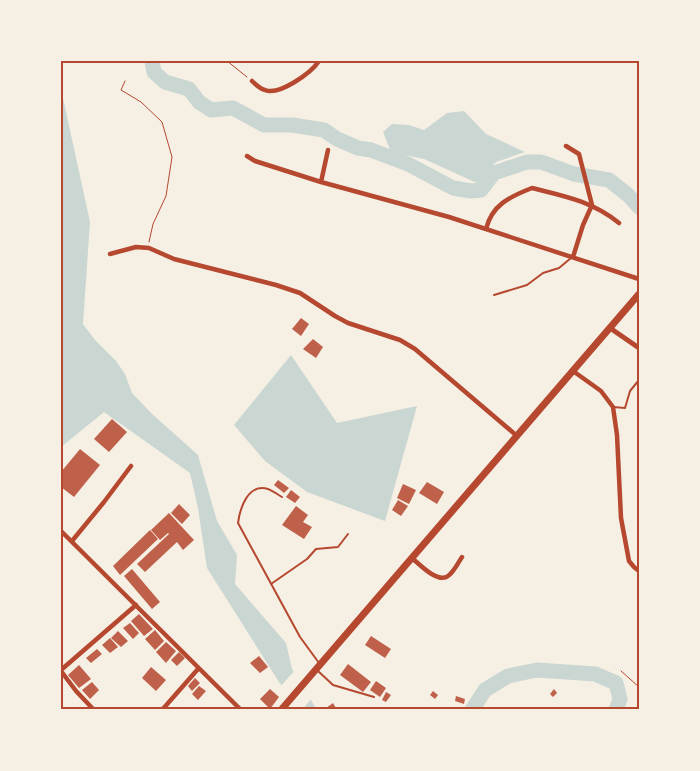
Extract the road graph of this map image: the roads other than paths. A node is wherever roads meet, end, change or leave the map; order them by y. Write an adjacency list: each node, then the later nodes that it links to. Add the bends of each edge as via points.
1 (319, 61): 2 (street, via 289,85 272,92)
2 (252, 81)
3 (566, 146): 7 (street, via 579,154)
4 (328, 150): 6 (street)
5 (247, 156): 6 (street)
6 (321, 182): 9 (street)
7 (592, 206): 8 (street); 9 (street, via 532,188 495,210); 11 (street)
8 (619, 223)
9 (486, 230): 11 (street)
10 (110, 254): 20 (street, via 136,247 149,248 174,259 300,293 348,323 400,340 423,355)
11 (573, 257): 12 (street); 14 (lane, via 527,285)
12 (639, 279)
13 (639, 294): 15 (main road)
14 (494, 295)
15 (610, 328): 16 (street); 17 (main road)
16 (639, 348)
17 (573, 371): 19 (street, via 601,391); 20 (main road)
18 (639, 380): 19 (lane, via 630,391 625,408)
19 (613, 407): 28 (street, via 624,534 629,561)
20 (517, 436): 27 (main road)
21 (131, 466): 25 (street)
22 (282, 497): 29 (lane, via 265,488 251,492 238,523)
23 (61, 531): 25 (street)
24 (348, 534): 29 (lane, via 338,547 316,550)
25 (72, 541): 30 (street)
26 (462, 557): 27 (street, via 450,575 442,578 434,576)
27 (412, 558): 32 (main road)
28 (639, 571)
29 (271, 584): 32 (lane)
30 (136, 605): 31 (street); 33 (street)
31 (198, 668): 36 (street); 37 (street)
32 (316, 669): 34 (lane, via 333,685); 38 (main road)
33 (61, 670): 35 (street)
34 (374, 697)
35 (94, 710)
36 (162, 710)
37 (241, 710)
38 (281, 710)

